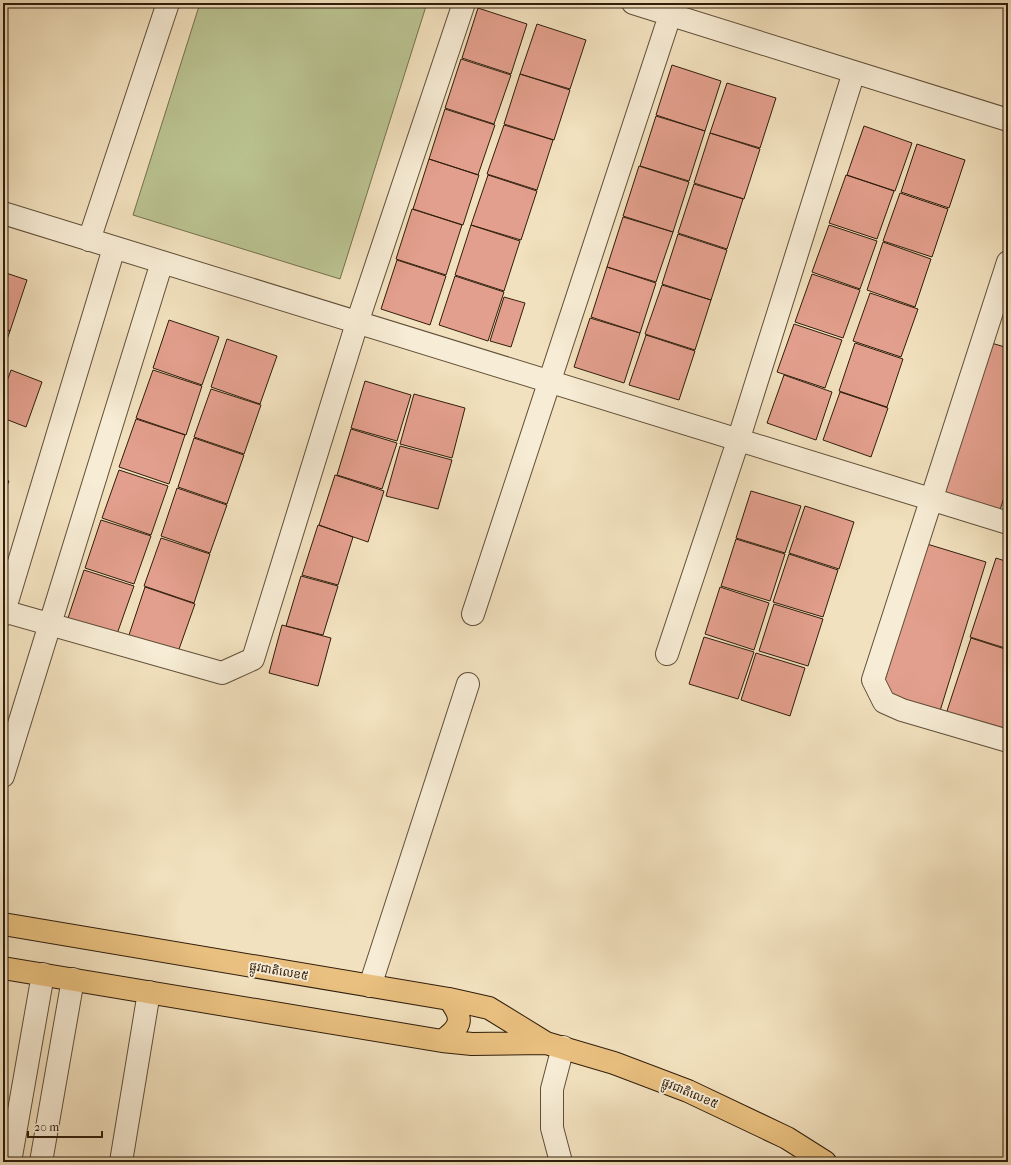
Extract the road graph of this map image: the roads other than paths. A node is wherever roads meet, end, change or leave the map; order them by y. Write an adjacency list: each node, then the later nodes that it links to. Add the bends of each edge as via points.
1 (167, 3): 8 (street)
2 (464, 3): 13 (street)
3 (633, 3): 4 (street)
4 (673, 9): 5 (street); 14 (street)
5 (854, 72): 6 (street); 15 (street)
6 (1008, 120)
7 (3, 213): 8 (street)
8 (89, 240): 9 (street)
9 (114, 248): 10 (street); 18 (street)
10 (162, 262): 13 (street); 20 (street)
11 (1008, 262): 12 (street)
12 (1002, 304): 16 (street)
13 (358, 323): 14 (street); 20 (street, via 253,659 222,673)
14 (549, 382): 15 (street); 19 (street)
15 (738, 441): 16 (street); 21 (street)
16 (932, 500): 17 (street); 23 (street, via 873,680 884,702 902,710)
17 (1008, 523)
18 (3, 613): 20 (street)
19 (472, 614)
20 (50, 624): 24 (street)
21 (667, 654)
22 (468, 684): 29 (street)
23 (1008, 741)
24 (3, 776)
25 (3, 924): 29 (highway, ផ្លូវជាតិលេខ៥)
26 (3, 968): 27 (highway, ផ្លូវជាតិលេខ៥)
27 (43, 974): 28 (highway, ផ្លូវជាតិលេខ៥); 34 (street)
28 (74, 979): 30 (highway, ផ្លូវជាតិលេខ៥); 35 (street)
29 (370, 986): 31 (highway, ផ្លូវជាតិលេខ៥)
30 (149, 992): 32 (highway, ផ្លូវជាតិលេខ៥); 36 (street)
31 (449, 999): 32 (highway, via 458,1011 458,1024 453,1033); 33 (highway, ផ្លូវជាតិលេខ៥, via 488,1008)
32 (442, 1041): 33 (highway, ផ្លូវជាតិលេខ៥)
33 (555, 1045): 37 (street, via 552,1128); 38 (highway, ផ្លូវជាតិលេខ៥, via 614,1062 688,1091 787,1138)
34 (10, 1162)
35 (41, 1162)
36 (121, 1162)
37 (561, 1162)
38 (825, 1162)

